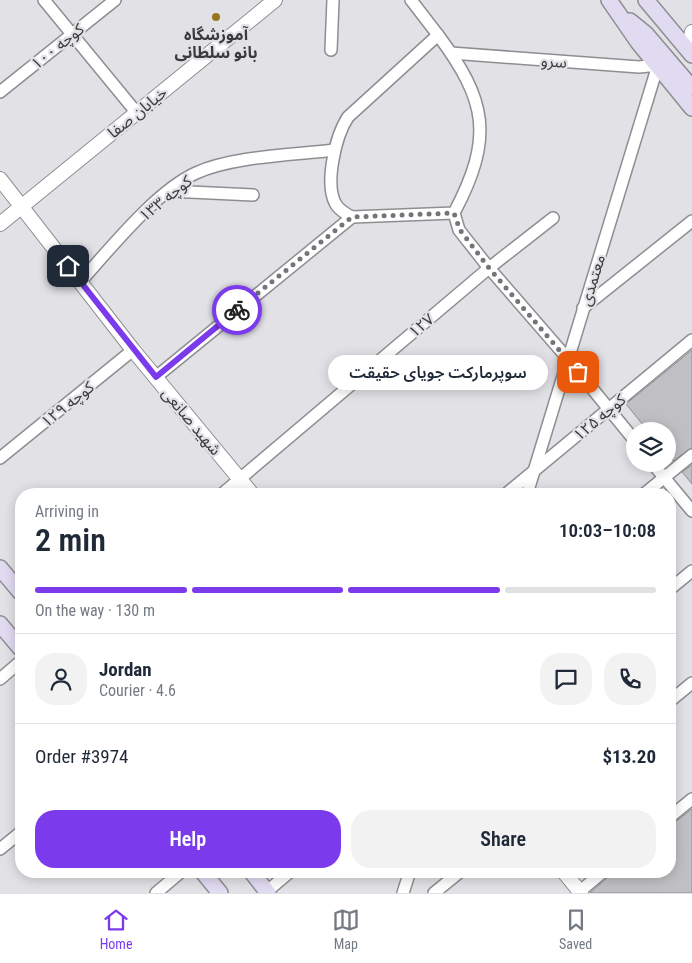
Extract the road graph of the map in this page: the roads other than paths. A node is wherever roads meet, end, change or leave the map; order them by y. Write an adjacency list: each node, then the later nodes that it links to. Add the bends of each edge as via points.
1 (44, 0): 9 (street)
2 (115, 0): 9 (street, کوچه ۱۰۰)
3 (275, 0): 18 (street, خیابان صفا)
4 (332, 0): 11 (street)
5 (411, 0): 10 (street)
6 (646, 0): 13 (main road)
7 (613, 5): 14 (main road); 15 (main road, via 646,34)
8 (692, 32): 13 (street)
9 (73, 33): 16 (street, کوچه ۱۰۰); 18 (street)
10 (438, 35): 12 (street); 19 (street, via 348,117 340,129)
11 (331, 50)
12 (451, 53): 14 (street, سرو, via 639,67); 24 (street, via 471,86 479,109 481,134 465,193)
13 (690, 53)
14 (658, 65): 17 (main road); 31 (street, معتمدی)
15 (692, 88)
16 (0, 92)
17 (692, 108)
18 (136, 112): 23 (street, خیابان صفا)
19 (334, 150): 21 (street, کوچه ۱۳۳, via 216,167 195,173); 25 (street, via 332,194 336,205)
20 (0, 179): 23 (street, شهید صانعی)
21 (169, 191): 22 (street); 30 (street, کوچه ۱۳۳, via 122,235)
22 (253, 195)
23 (21, 206): 28 (street, خیابان صفا); 30 (street, شهید صانعی)
24 (454, 213): 25 (street); 29 (street, via 460,230)
25 (352, 217): 35 (street)
26 (553, 218): 29 (street, ۱۲۷)
27 (692, 221): 31 (street)
28 (0, 224)
29 (489, 268): 34 (street); 42 (street, ۱۲۷)
30 (80, 282): 33 (street, شهید صانعی)
31 (583, 308): 34 (street, معتمدی)
32 (692, 340): 36 (street, کوچه ۱۲۵)
33 (133, 350): 35 (street, شهید صانعی); 39 (street, کوچه ۱۲۹)
34 (568, 359): 36 (street); 40 (street, معتمدی)
35 (156, 377): 42 (street, شهید صانعی)
36 (609, 409): 37 (street); 40 (street, کوچه ۱۲۵)
37 (626, 430)
38 (692, 454): 43 (street)
39 (0, 458)
40 (534, 470): 46 (street, کوچه ۱۲۵); 47 (street, معتمدی)
41 (659, 472): 43 (street)
42 (240, 478): 44 (street, ۱۲۷); 45 (street, شهید صانعی)
43 (664, 478): 48 (street); 49 (street)
44 (229, 488)
45 (248, 488)
46 (513, 488)
47 (529, 488)
48 (652, 488)
49 (672, 488)
50 (676, 492): 51 (street)
51 (692, 511)
52 (0, 568): 55 (main road)
53 (692, 571): 54 (street)
54 (676, 584)
55 (15, 586)
56 (0, 624): 57 (main road)
57 (15, 642)
58 (15, 666): 59 (street)
59 (0, 678)
60 (692, 683): 61 (street)
61 (676, 696)
62 (692, 799): 63 (street)
63 (676, 812)
64 (15, 837): 65 (street)
65 (0, 849)
66 (174, 878): 76 (street)
67 (208, 878): 77 (main road)
68 (256, 878): 74 (main road)
69 (283, 878): 74 (street)
70 (408, 878): 78 (street)
71 (452, 878): 79 (street)
72 (569, 878): 75 (street)
73 (596, 878): 75 (street)
74 (267, 892)
75 (580, 892)
76 (156, 893)
77 (220, 893)
78 (403, 893)
79 (434, 893)

